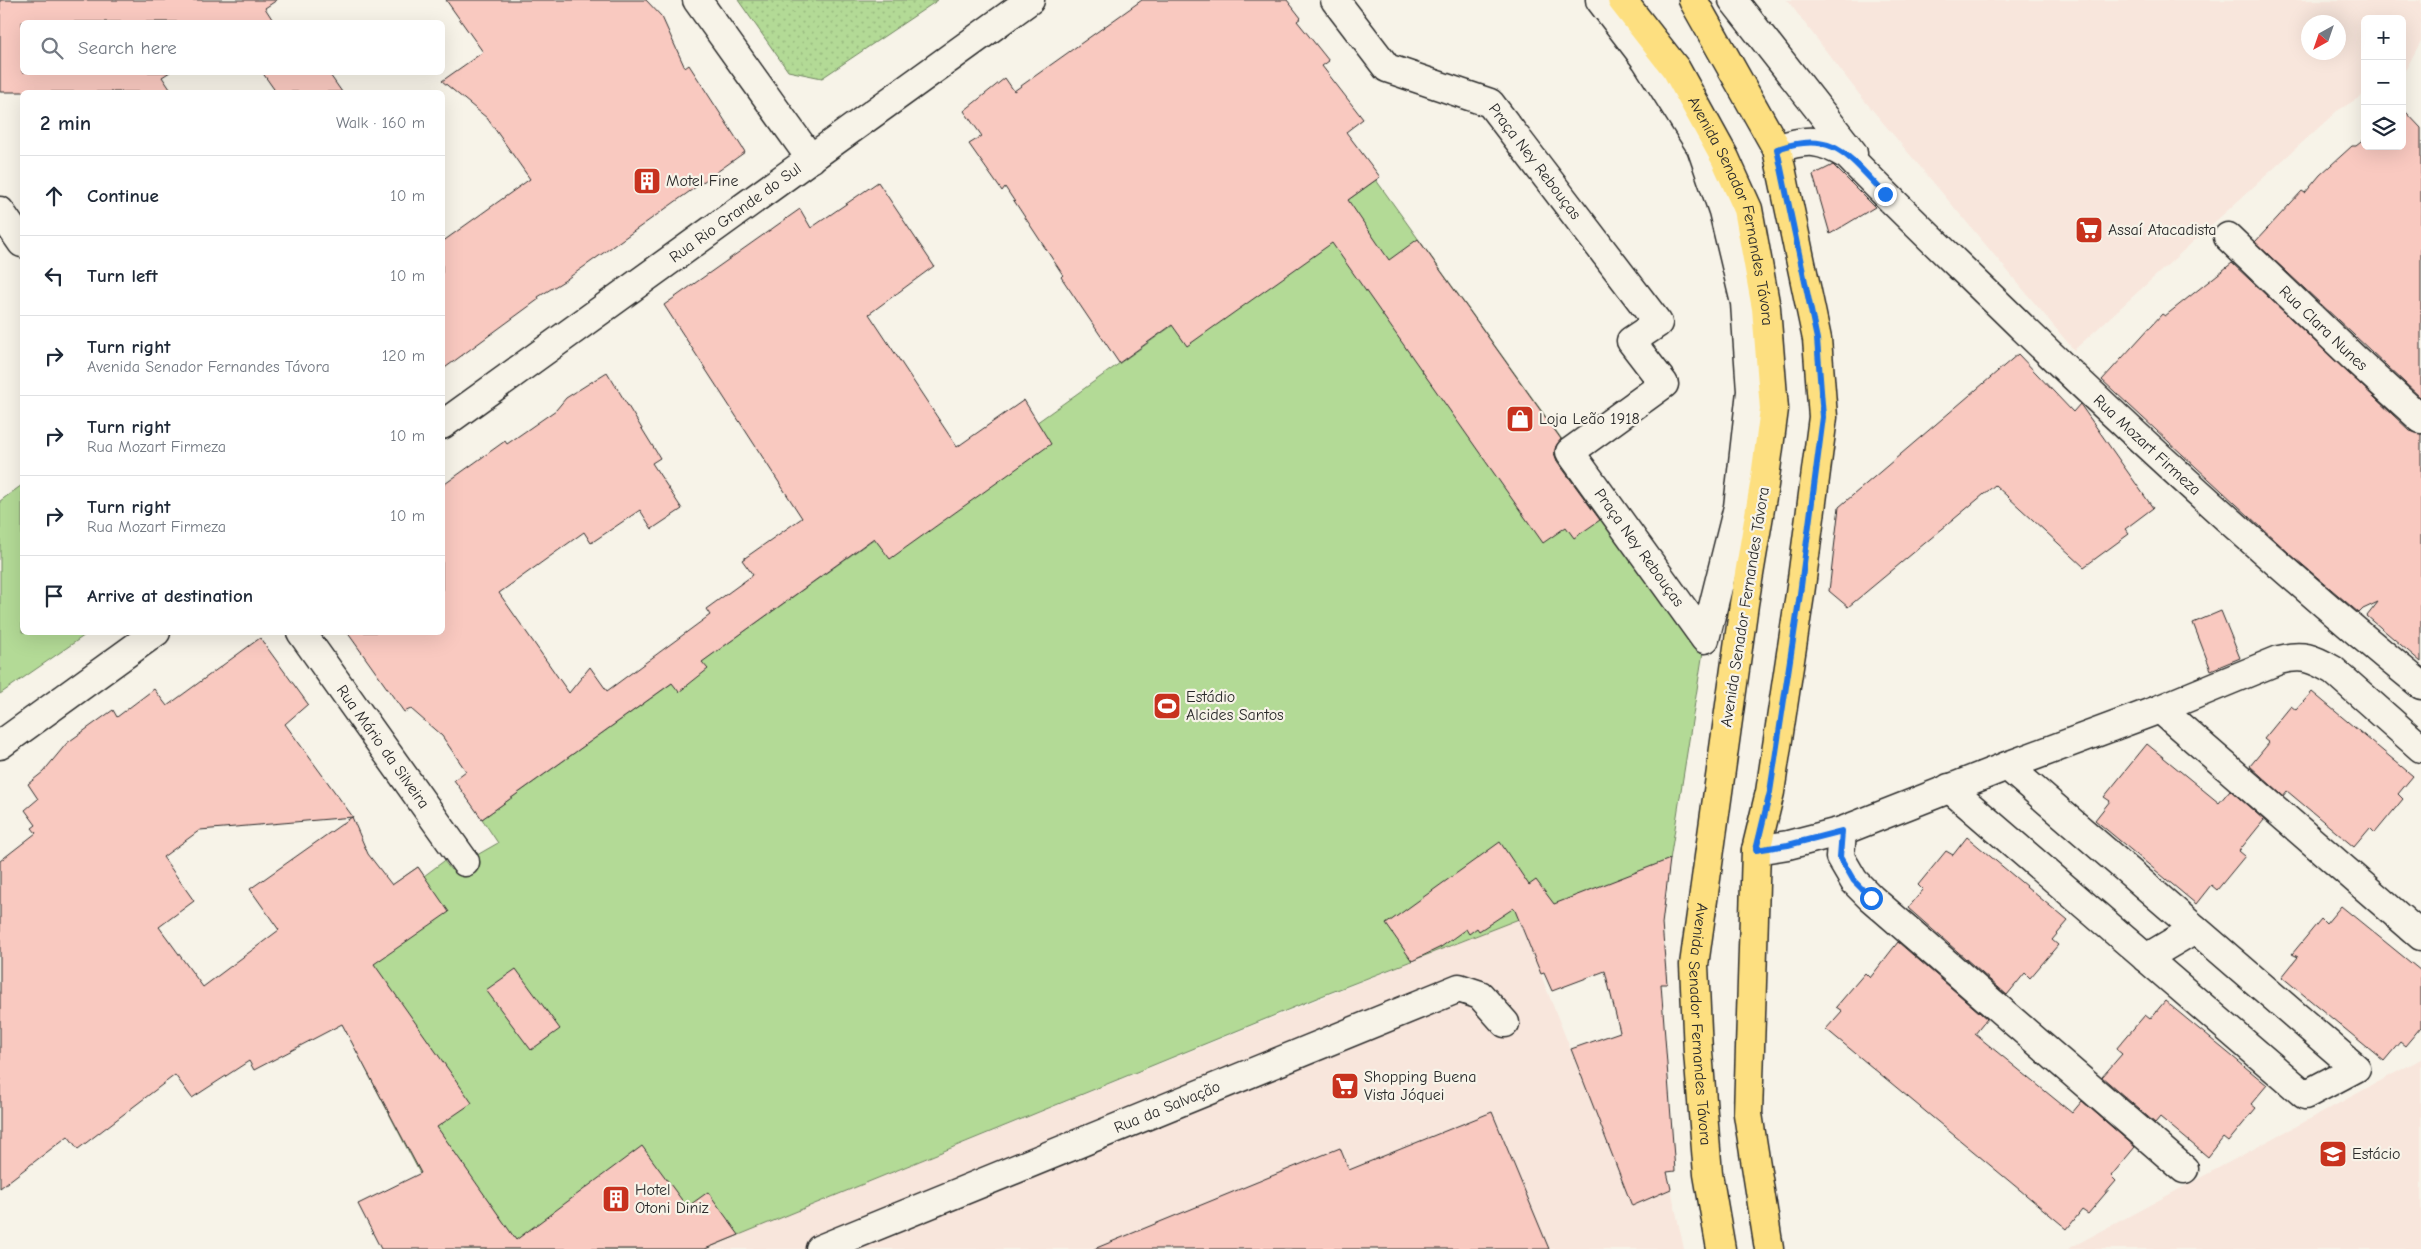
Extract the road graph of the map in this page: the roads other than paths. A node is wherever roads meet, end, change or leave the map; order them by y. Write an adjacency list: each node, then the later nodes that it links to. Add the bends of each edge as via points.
1 (697, 0): 9 (street)
2 (1030, 0): 9 (street, Rua Rio Grande do Sul)
3 (1335, 0): 4 (street, Praça Ney Rebouças, via 1387,68 1490,102 1658,324 1631,341 1664,384 1570,452 1705,639 1738,507 1751,392 1745,303 1723,211 1701,147 1646,60)
4 (1600, 0)
5 (1622, 0): 33 (main road, Avenida Senador Fernandes Távora, via 1676,69 1725,158 1748,209 1766,308 1774,409 1694,965 1708,1174)
6 (1693, 0): 8 (main road)
7 (1733, 0): 10 (street, Rua Mozart Firmeza)
8 (1777, 149): 10 (street, Rua Mozart Firmeza, via 1794,143 1823,142 1848,156); 25 (main road, via 1817,339 1823,417 1770,792)
9 (811, 159): 15 (street, Rua Rio Grande do Sul)
10 (1885, 194): 18 (street, Rua Mozart Firmeza, via 2219,513)
11 (0, 211): 13 (street)
12 (2228, 237): 14 (street, Rua Clara Nunes)
13 (20, 240)
14 (2421, 419)
15 (445, 423)
16 (152, 635): 20 (street)
17 (303, 635): 26 (street, Rua Mário da Silveira)
18 (2421, 685)
19 (2160, 710): 21 (street, via 2298,655 2317,660 2333,670); 22 (street); 28 (street)
20 (0, 745)
21 (2421, 748)
22 (2007, 766): 23 (street); 27 (street)
23 (1949, 788): 24 (street); 29 (street)
24 (1842, 831): 25 (street); 31 (street, via 1840,857 1854,881 1865,892)
25 (1756, 850): 34 (main road, via 1748,1114)
26 (465, 862)
27 (2195, 929): 29 (street); 29 (street, via 2356,1068 2305,1095)
28 (2421, 936)
29 (2146, 958)
30 (1505, 1023): 32 (street, Rua da Salvação, via 1480,995 1459,988)
31 (2184, 1169)
32 (820, 1249)
33 (1721, 1249)
34 (1769, 1249)

